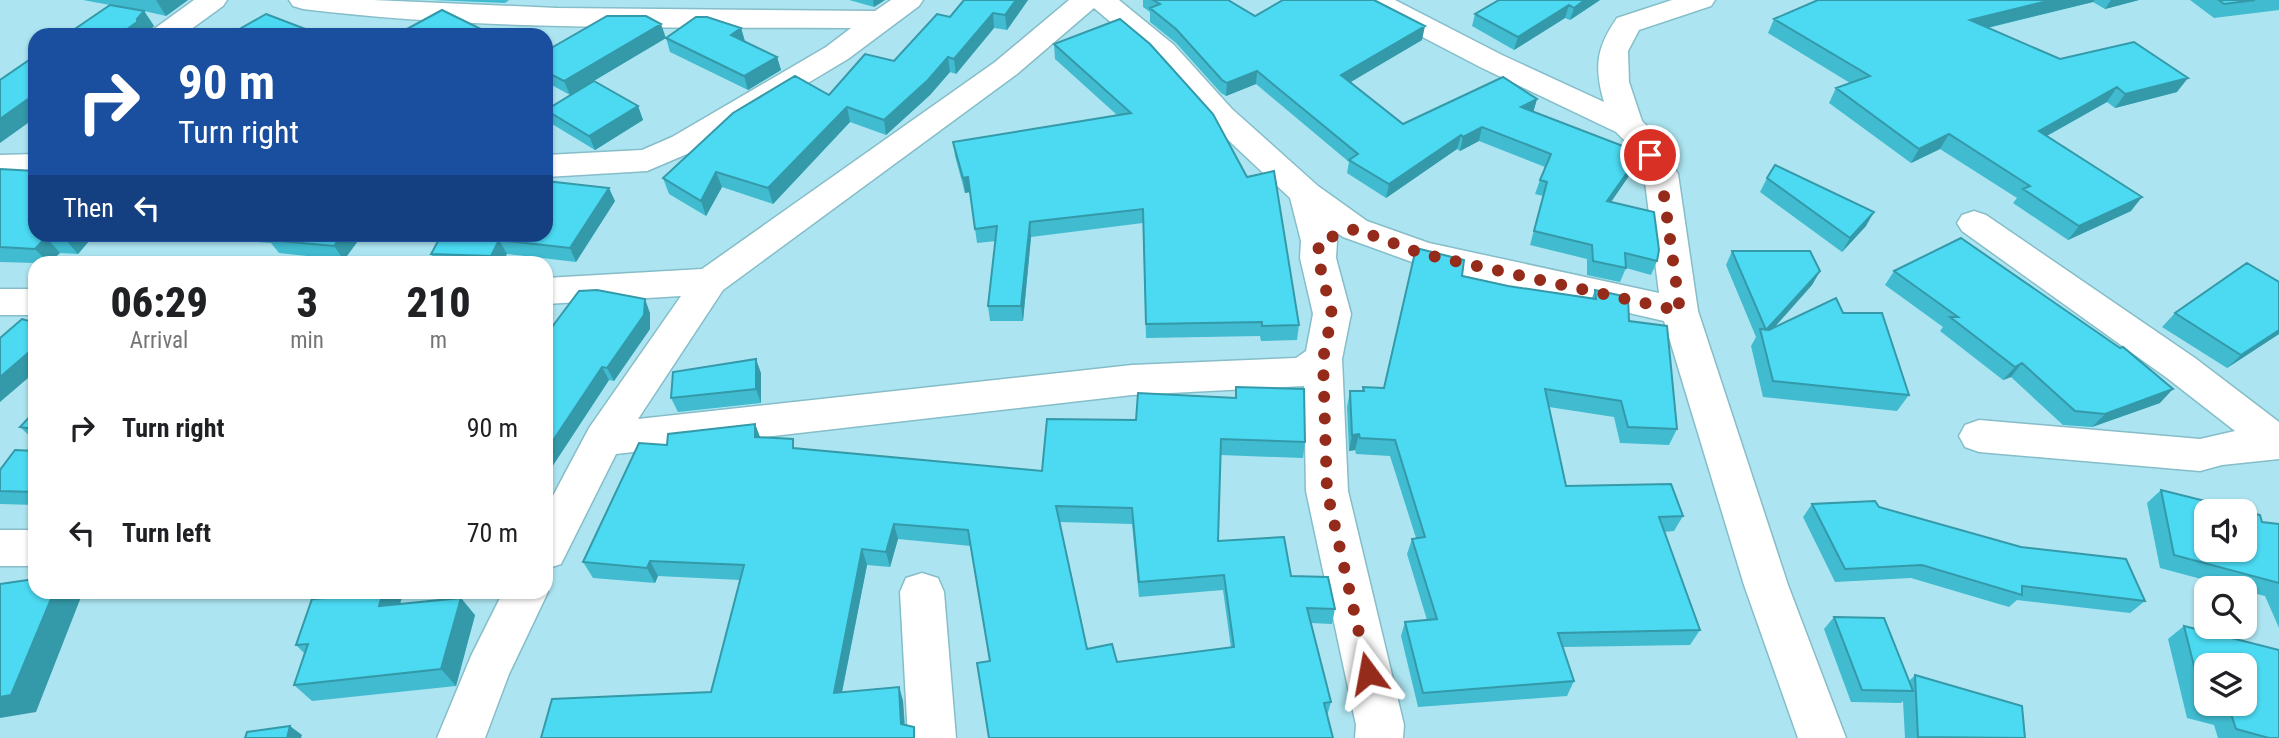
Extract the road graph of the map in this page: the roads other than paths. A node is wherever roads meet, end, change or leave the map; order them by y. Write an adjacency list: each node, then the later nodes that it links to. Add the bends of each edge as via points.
1 (213, 0): 9 (street)
2 (303, 0): 8 (street, via 376,9 557,17)
3 (909, 0): 8 (street)
4 (1086, 0): 16 (street, via 1006,68)
5 (1101, 0): 15 (street, via 1163,51 1221,116 1306,194)
6 (1373, 0): 10 (street)
7 (1701, 0): 10 (street, via 1627,24 1614,51 1615,82)
8 (881, 20): 13 (street, via 837,53 683,144 647,160)
9 (174, 28)
10 (1626, 125): 20 (street, via 1639,136 1661,174)
11 (28, 165): 12 (street)
12 (0, 166)
13 (553, 166)
14 (1975, 223): 24 (street)
15 (1337, 235): 20 (street); 21 (street, via 1318,258 1332,314)
16 (710, 281): 17 (street); 23 (street)
17 (553, 291)
18 (0, 302): 19 (street)
19 (28, 302)
20 (1680, 311): 33 (street, via 1766,585)
21 (1323, 359): 23 (street, via 1303,372 1132,380); 32 (street, via 1327,491 1380,724)
22 (1979, 436): 24 (street, via 2200,455)
23 (603, 439): 25 (street)
24 (2279, 443)
25 (553, 535)
26 (0, 548): 27 (street)
27 (28, 548)
28 (922, 593): 31 (street)
29 (522, 599): 30 (street, via 486,671)
30 (461, 738)
31 (932, 738)
32 (1379, 738)
33 (1822, 738)

